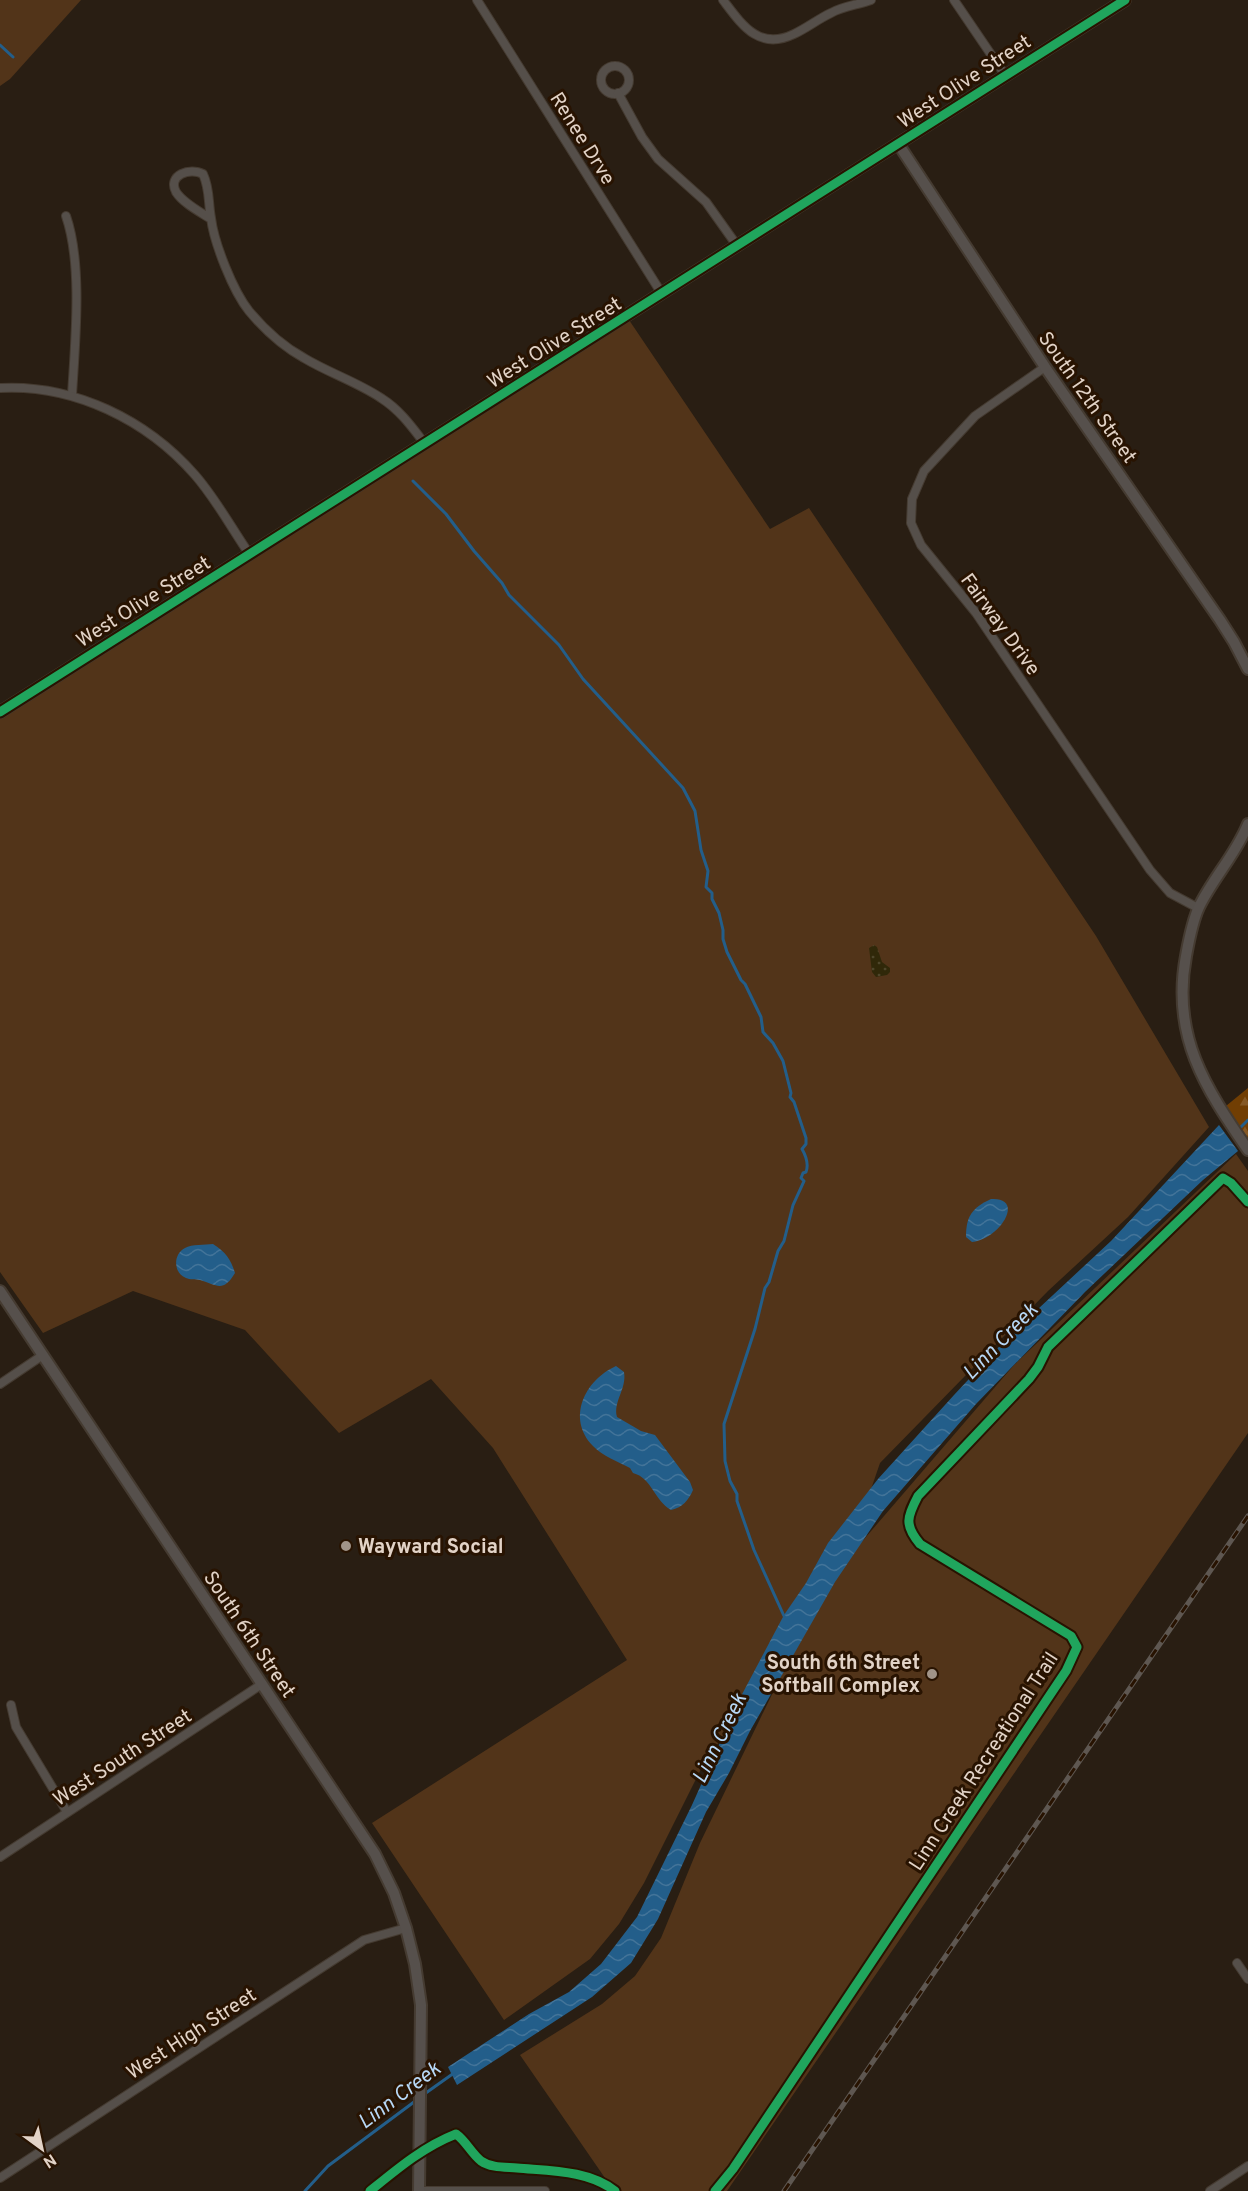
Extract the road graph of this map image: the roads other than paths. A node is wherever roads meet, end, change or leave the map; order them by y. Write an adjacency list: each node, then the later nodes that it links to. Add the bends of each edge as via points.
1 (477, 0): 12 (street, Renee Drve)
2 (723, 0): 3 (street, via 751,32 763,39 778,40 832,12)
3 (871, 0)
4 (954, 0): 6 (street)
5 (1125, 0): 6 (street, West Olive Street)
6 (1005, 75): 8 (street, West Olive Street)
7 (618, 93): 11 (street, via 658,159 706,202)
8 (899, 145): 11 (street, West Olive Street); 13 (street, South 12th Street)
9 (66, 216): 15 (street, via 72,235 76,311)
10 (211, 219): 10 (street, via 176,192 177,177 184,172 196,170 203,174 210,196); 16 (street, via 234,287 248,310 284,345 382,399 403,415)
11 (738, 247): 12 (street, West Olive Street)
12 (662, 294): 16 (street, West Olive Street)
13 (1045, 367): 18 (street, South 12th Street, via 1181,562); 21 (street, Fairway Drive, via 975,416 924,471 912,499 911,523 921,544 976,613 1150,870 1170,892)
14 (0, 388): 15 (street, via 37,388)
15 (72, 395): 17 (street, via 150,432 170,449 196,476)
16 (425, 444): 17 (street, West Olive Street)
17 (250, 555): 19 (street, West Olive Street)
18 (1248, 669)
19 (0, 712)
20 (1248, 824): 21 (street)
21 (1198, 908): 22 (street, via 1182,985 1191,1050 1201,1075)
22 (1248, 1150)
23 (0, 1291): 24 (street, South 6th Street)
24 (43, 1355): 25 (street); 26 (street, South 6th Street)
25 (0, 1384)
26 (262, 1684): 28 (street, West South Street); 30 (street, South 6th Street, via 375,1854)
27 (11, 1705): 28 (street, via 16,1727)
28 (68, 1812): 29 (street, West South Street)
29 (0, 1857)
30 (406, 1928): 34 (street, West High Street, via 364,1940); 35 (street, South 6th Street, via 422,2019)
31 (1237, 1963): 32 (street)
32 (1248, 1979)
33 (1248, 2166): 37 (street)
34 (0, 2178)
35 (419, 2191): 36 (street)
36 (545, 2191)
37 (1210, 2191)

